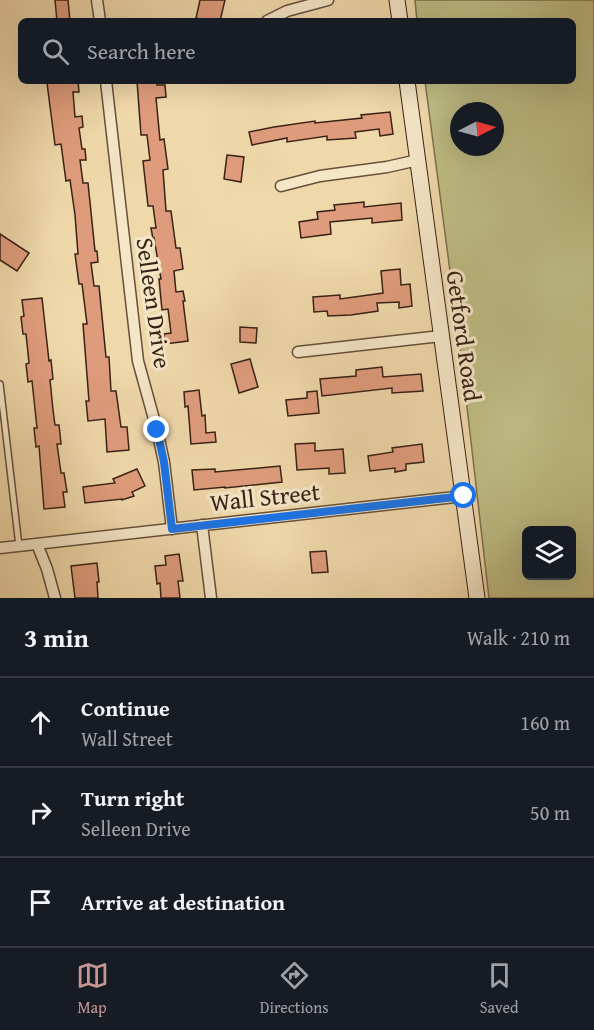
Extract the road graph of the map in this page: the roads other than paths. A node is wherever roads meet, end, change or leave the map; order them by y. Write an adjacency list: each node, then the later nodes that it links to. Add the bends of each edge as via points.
1 (97, 0): 4 (street)
2 (328, 0): 5 (street)
3 (397, 0): 6 (street)
4 (100, 18)
5 (273, 18)
6 (400, 18)
7 (106, 84): 16 (street, Selleen Drive, via 138,361 164,462)
8 (407, 84): 9 (street, Getford Road)
9 (418, 160): 10 (street); 11 (street, Getford Road)
10 (280, 186)
11 (441, 336): 12 (street); 14 (street, Getford Road)
12 (298, 352)
13 (0, 384): 18 (lane)
14 (464, 496): 15 (street, Wall Street); 22 (street, Getford Road)
15 (202, 525): 16 (street, Wall Street); 21 (street)
16 (172, 529): 17 (street, Wall Street)
17 (37, 544): 18 (street, Wall Street); 20 (street)
18 (19, 546): 19 (street, Wall Street)
19 (0, 548)
20 (55, 598)
21 (211, 598)
22 (477, 598)

